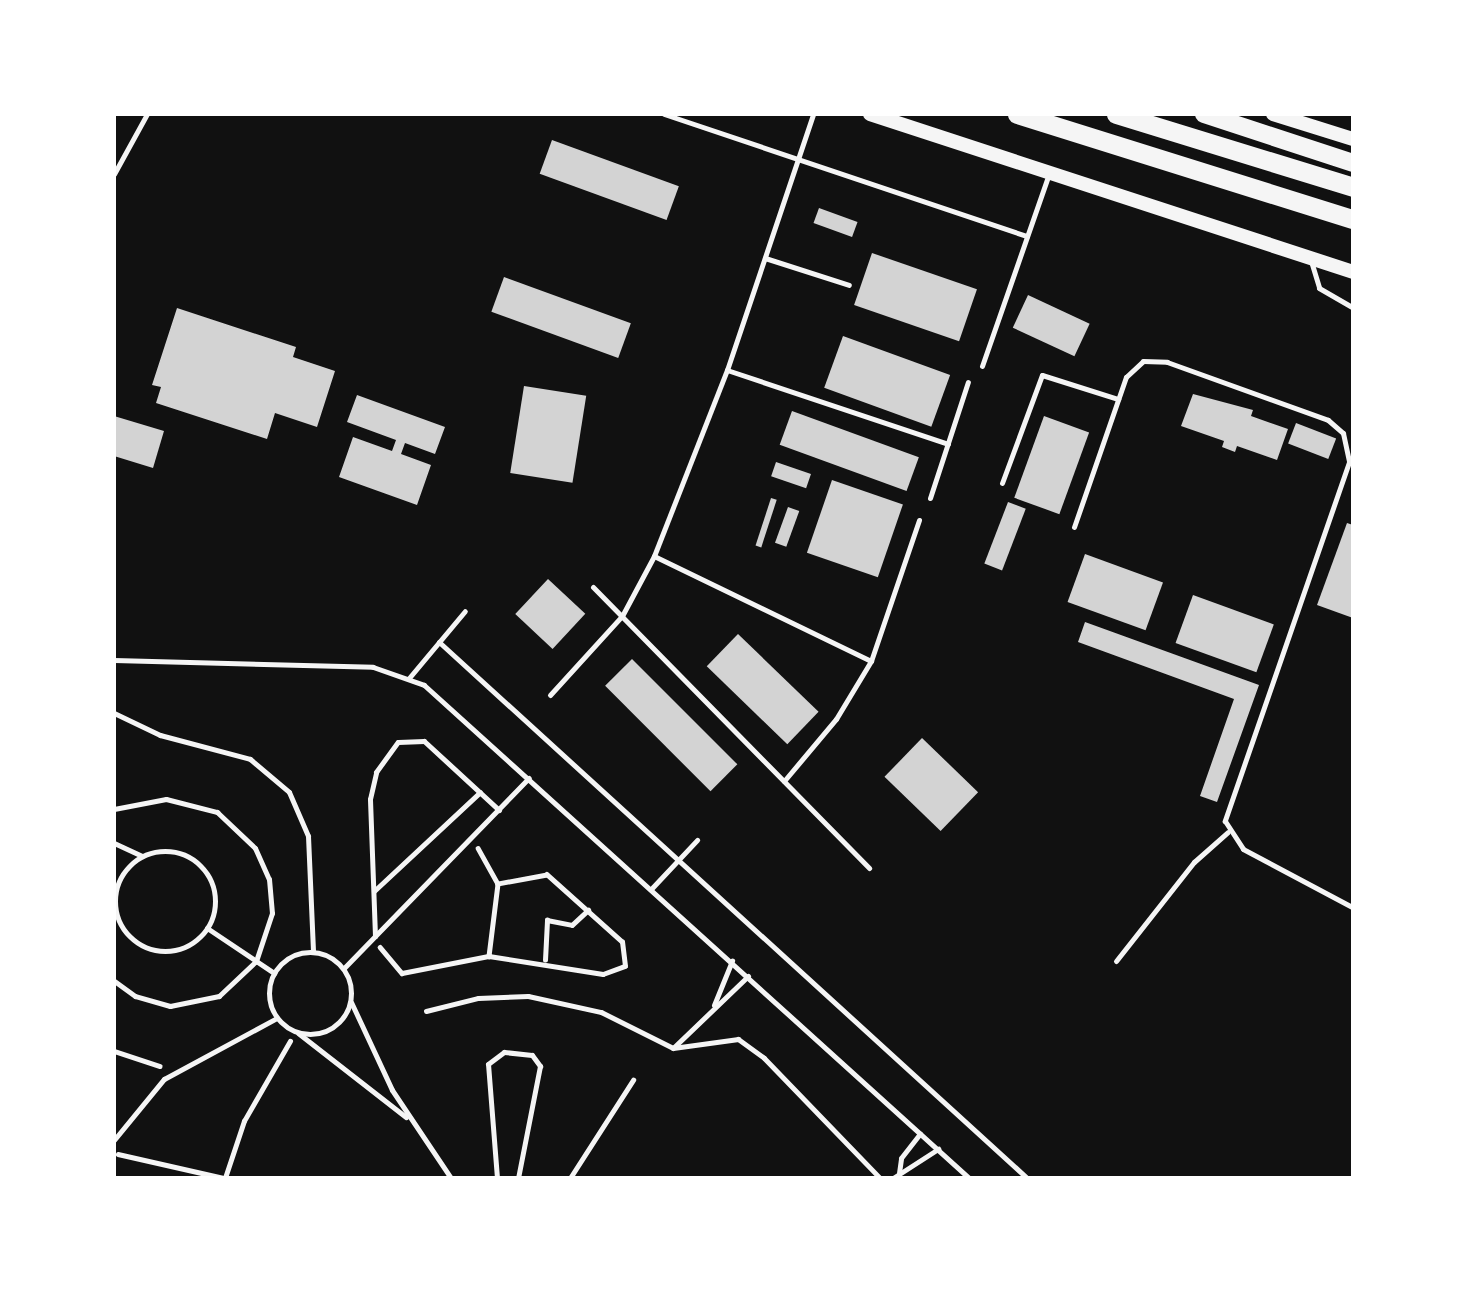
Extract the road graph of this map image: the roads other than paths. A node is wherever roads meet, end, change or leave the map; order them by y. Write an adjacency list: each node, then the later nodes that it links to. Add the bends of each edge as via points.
1 (147, 114): 13 (lane)
2 (664, 114): 10 (lane)
3 (813, 114): 10 (lane)
4 (870, 114): 12 (main road)
5 (1017, 114): 15 (highway)
6 (1116, 114): 14 (highway)
7 (1204, 114): 11 (main road)
8 (1273, 114): 9 (main road)
9 (1353, 139)
10 (798, 160): 16 (lane); 18 (lane)
11 (1353, 163)
12 (1049, 173): 16 (lane); 17 (main road)
13 (114, 174)
14 (1353, 187)
15 (1353, 219)
16 (1027, 236): 22 (lane)
17 (1309, 255): 19 (main road); 21 (lane, via 1319,288)
18 (765, 258): 20 (lane); 23 (lane)
19 (1353, 272)
20 (849, 285)
21 (1353, 308)
22 (982, 366)
23 (727, 370): 26 (lane); 33 (lane)
24 (968, 382): 26 (lane)
25 (1118, 398): 27 (lane, via 1133,368 1143,361 1167,362 1336,425 1350,452); 29 (lane, via 1042,375); 32 (lane)
26 (948, 444): 30 (lane)
27 (1344, 474): 28 (lane); 48 (lane, via 1230,796)
28 (1353, 477)
29 (1002, 483)
30 (930, 498)
31 (919, 520): 39 (lane)
32 (1074, 527)
33 (654, 556): 36 (lane); 39 (lane)
34 (593, 587): 36 (lane)
35 (465, 611): 37 (lane)
36 (622, 616): 41 (lane); 44 (lane)
37 (439, 642): 40 (lane); 52 (lane)
38 (114, 660): 40 (lane, via 373,667)
39 (871, 661): 44 (lane, via 836,719)
40 (409, 678): 43 (lane)
41 (550, 695)
42 (114, 713): 61 (lane, via 160,735 250,759 289,792 308,836)
43 (530, 778): 47 (lane); 54 (lane)
44 (784, 781): 53 (lane)
45 (480, 792): 47 (lane); 55 (lane); 55 (lane, via 424,741 398,741 372,786)
46 (114, 809): 62 (lane, via 184,800 217,812 245,834 263,863 272,896 270,930)
47 (499, 810): 60 (lane)
48 (1228, 832): 56 (lane, via 1243,849); 64 (lane, via 1194,862)
49 (697, 840): 52 (lane)
50 (114, 843): 51 (lane)
51 (142, 856): 58 (lane, via 117,885); 59 (lane, via 180,853 202,867 215,903)
52 (678, 861): 54 (lane); 88 (lane)
53 (869, 868)
54 (652, 888): 63 (lane)
55 (374, 891): 60 (lane)
56 (1352, 906)
57 (114, 918): 58 (lane)
58 (120, 923): 59 (lane, via 137,943 162,951 187,946)
59 (207, 928): 62 (lane)
60 (375, 936): 65 (lane)
61 (313, 952): 65 (lane); 66 (lane, via 290,957)
62 (257, 961): 66 (lane); 68 (lane, via 234,987 187,1006 152,1003)
63 (732, 961): 67 (lane); 70 (lane)
64 (1116, 961)
65 (344, 968): 69 (lane)
66 (274, 973): 72 (lane, via 269,996)
67 (748, 976): 70 (lane, via 730,999); 77 (lane)
68 (114, 981)
69 (351, 1002): 73 (lane, via 330,1029); 76 (lane)
70 (714, 1005): 74 (lane)
71 (426, 1011): 74 (lane, via 478,998 552,999 601,1013)
72 (277, 1018): 73 (lane); 78 (lane, via 178,1069 142,1100)
73 (296, 1031): 76 (lane)
74 (673, 1048): 85 (lane, via 727,1037 747,1044)
75 (633, 1080): 84 (lane)
76 (409, 1118): 81 (lane)
77 (920, 1134): 79 (lane); 80 (lane, via 901,1158)
78 (114, 1140)
79 (937, 1149): 80 (lane, via 915,1170); 87 (lane)
80 (899, 1173): 86 (lane)
81 (451, 1178)
82 (497, 1178): 83 (lane, via 488,1064 504,1052 532,1055 540,1066)
83 (519, 1178)
84 (570, 1178)
85 (880, 1178)
86 (894, 1178)
87 (969, 1178)
88 (1027, 1178)

